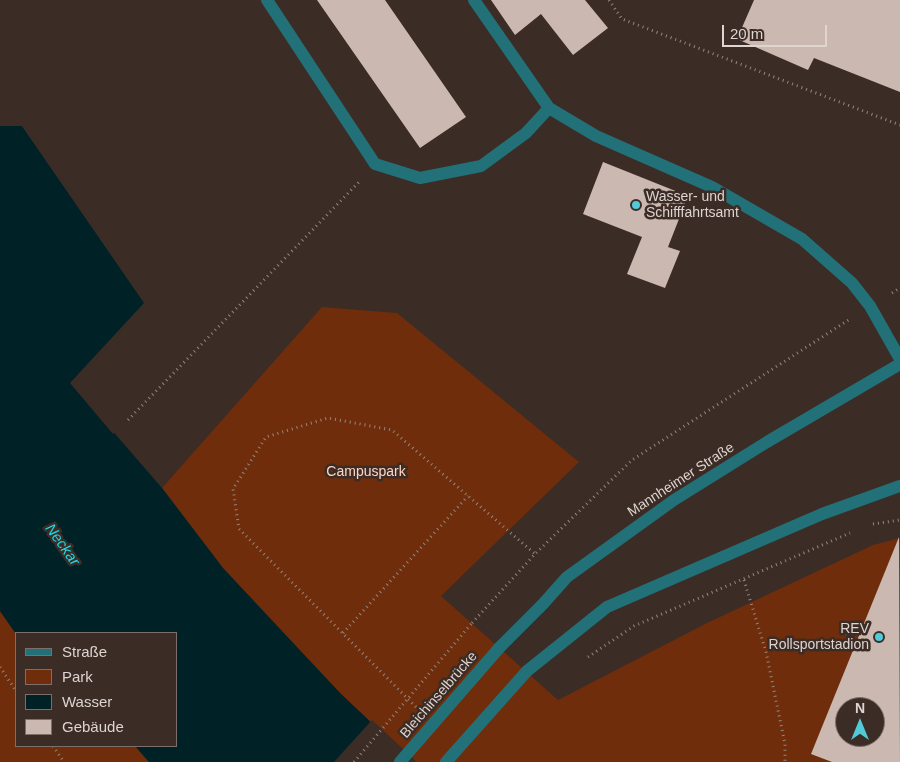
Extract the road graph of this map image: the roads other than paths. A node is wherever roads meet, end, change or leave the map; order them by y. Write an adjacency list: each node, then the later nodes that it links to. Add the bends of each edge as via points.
1 (267, 0): 3 (street, via 376,164 420,178 481,166 526,133)
2 (474, 0): 3 (street)
3 (549, 108): 4 (street, via 596,136 712,187 802,238 852,283 870,306)
4 (900, 359)
5 (900, 364): 7 (street, Mannheimer Straße, via 674,500 567,577)
6 (900, 486): 9 (street, bridge, via 822,514 607,607 526,672)
7 (500, 648): 8 (street, Bleichinselbrücke, bridge)
8 (400, 762)
9 (446, 762)

